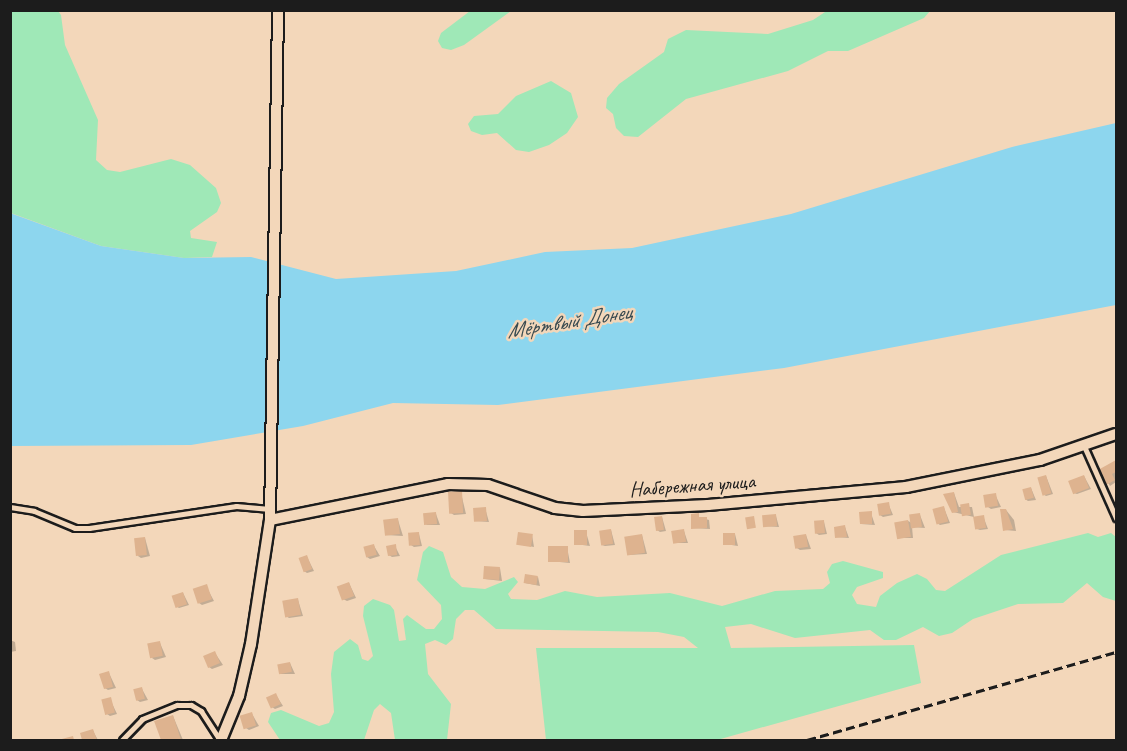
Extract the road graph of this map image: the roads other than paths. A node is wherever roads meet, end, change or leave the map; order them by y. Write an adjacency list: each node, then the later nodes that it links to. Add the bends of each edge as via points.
1 (278, 10): 5 (street)
2 (1116, 434): 3 (street, Набережная улица)
3 (1084, 446): 5 (street, Набережная улица, via 1040,460 906,487 708,505 583,511 555,508 488,485 448,484); 6 (lane)
4 (10, 507): 5 (lane, via 34,511 75,528 236,506)
5 (270, 514): 8 (street, via 251,644 239,696)
6 (1116, 518)
7 (122, 741): 8 (lane, via 142,720 177,705 191,705 201,711)
8 (221, 741)

